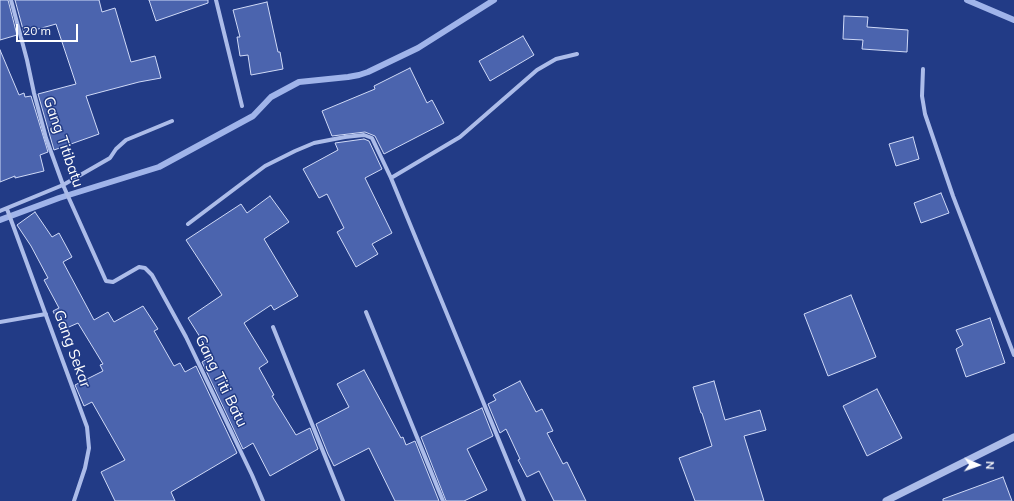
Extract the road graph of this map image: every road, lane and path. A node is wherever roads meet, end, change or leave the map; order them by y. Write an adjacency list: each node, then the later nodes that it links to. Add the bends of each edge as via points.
1 (11, 0): 8 (street, Gang Titibatu, via 46,138)
2 (216, 0): 5 (street)
3 (577, 54): 7 (street, via 556,59 537,70 460,136)
4 (922, 69): 17 (street, via 925,114 953,196)
5 (242, 106)
6 (172, 121): 8 (street, via 126,140 110,158)
7 (391, 178): 11 (street, via 377,146 369,136 345,137 314,143 265,166); 23 (street)
8 (63, 186): 10 (street); 12 (street, Gang Titibatu, via 106,281 113,282 140,267)
9 (0, 211): 10 (street)
10 (8, 211): 14 (street, Gang Sekar)
11 (188, 224)
12 (152, 275): 20 (street, Gang Titi Batu, via 186,337)
13 (366, 312): 22 (street)
14 (46, 314): 15 (street); 19 (street, Gang Sekar, via 87,427 89,448)
15 (0, 322)
16 (273, 327): 21 (street)
17 (1014, 355)
18 (1014, 437): 24 (street)
19 (74, 501)
20 (263, 501)
21 (343, 501)
22 (443, 501)
23 (524, 501)
24 (886, 501)

